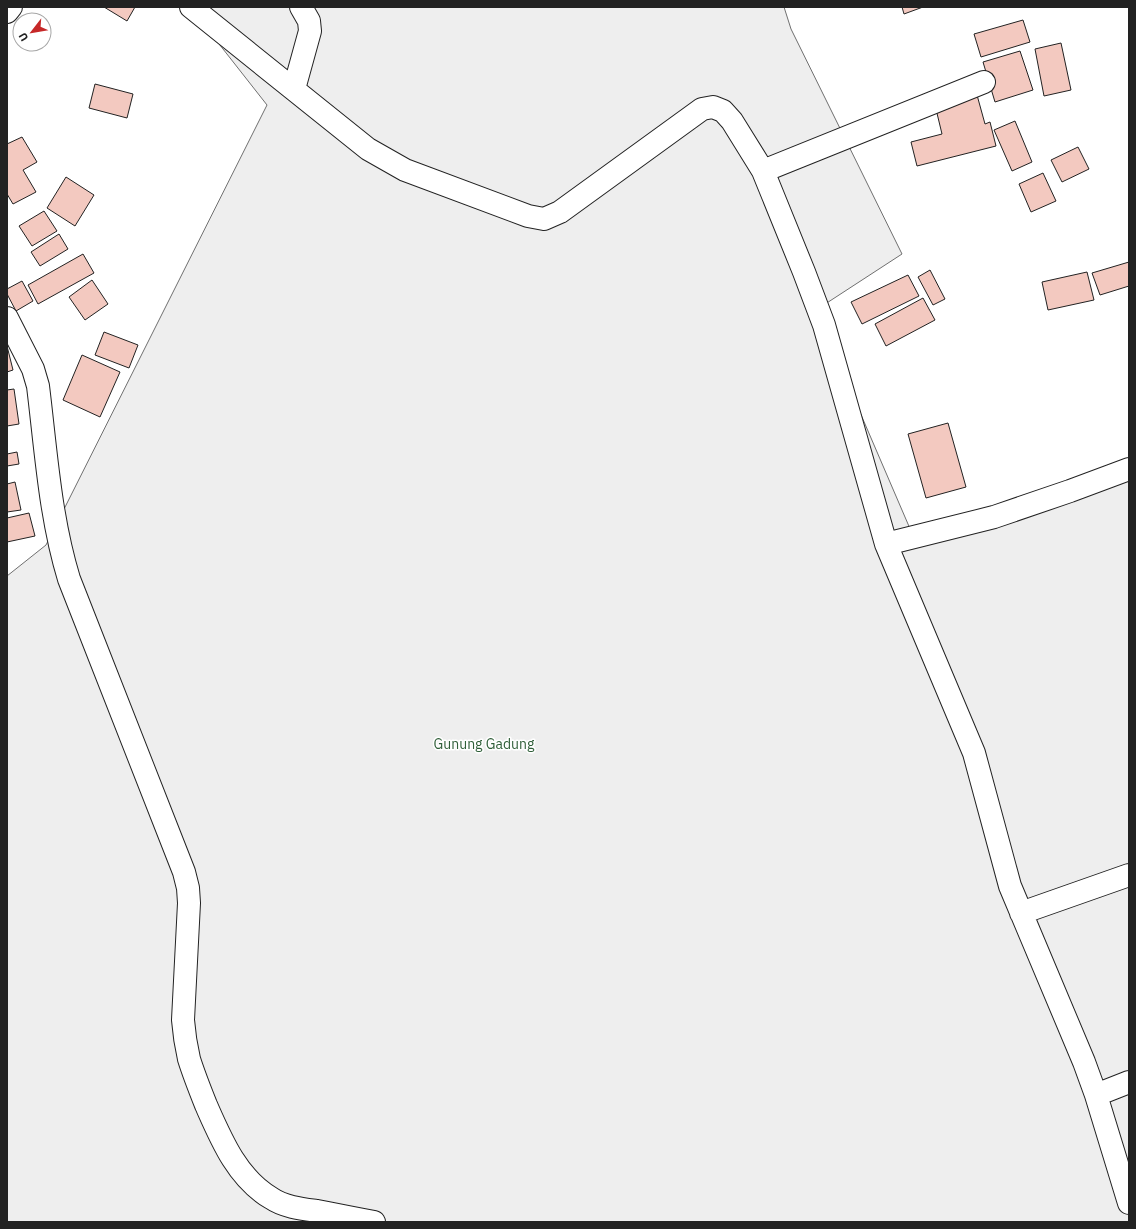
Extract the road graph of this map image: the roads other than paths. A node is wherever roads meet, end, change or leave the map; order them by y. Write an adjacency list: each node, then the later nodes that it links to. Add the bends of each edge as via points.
1 (11, 7): 4 (street)
2 (301, 7): 6 (street, via 309,21 310,31)
3 (200, 10): 6 (street)
4 (7, 12)
5 (984, 82): 7 (street)
6 (294, 89): 7 (street, via 385,160 425,178 528,216 544,219 560,212 702,109 713,107 723,111 732,120)
7 (763, 171): 10 (street, via 824,326)
8 (7, 318): 16 (street, via 33,369 38,386 56,533 62,557 188,888 183,1020 196,1081 215,1126 238,1168 271,1199 291,1207)
9 (1129, 469): 10 (street, via 994,517)
10 (886, 544): 12 (street, via 974,753 1003,863)
11 (1129, 874): 12 (street)
12 (1021, 913): 14 (street)
13 (1129, 1082): 14 (street)
14 (1096, 1094): 15 (street)
15 (1129, 1203)
16 (374, 1222)

